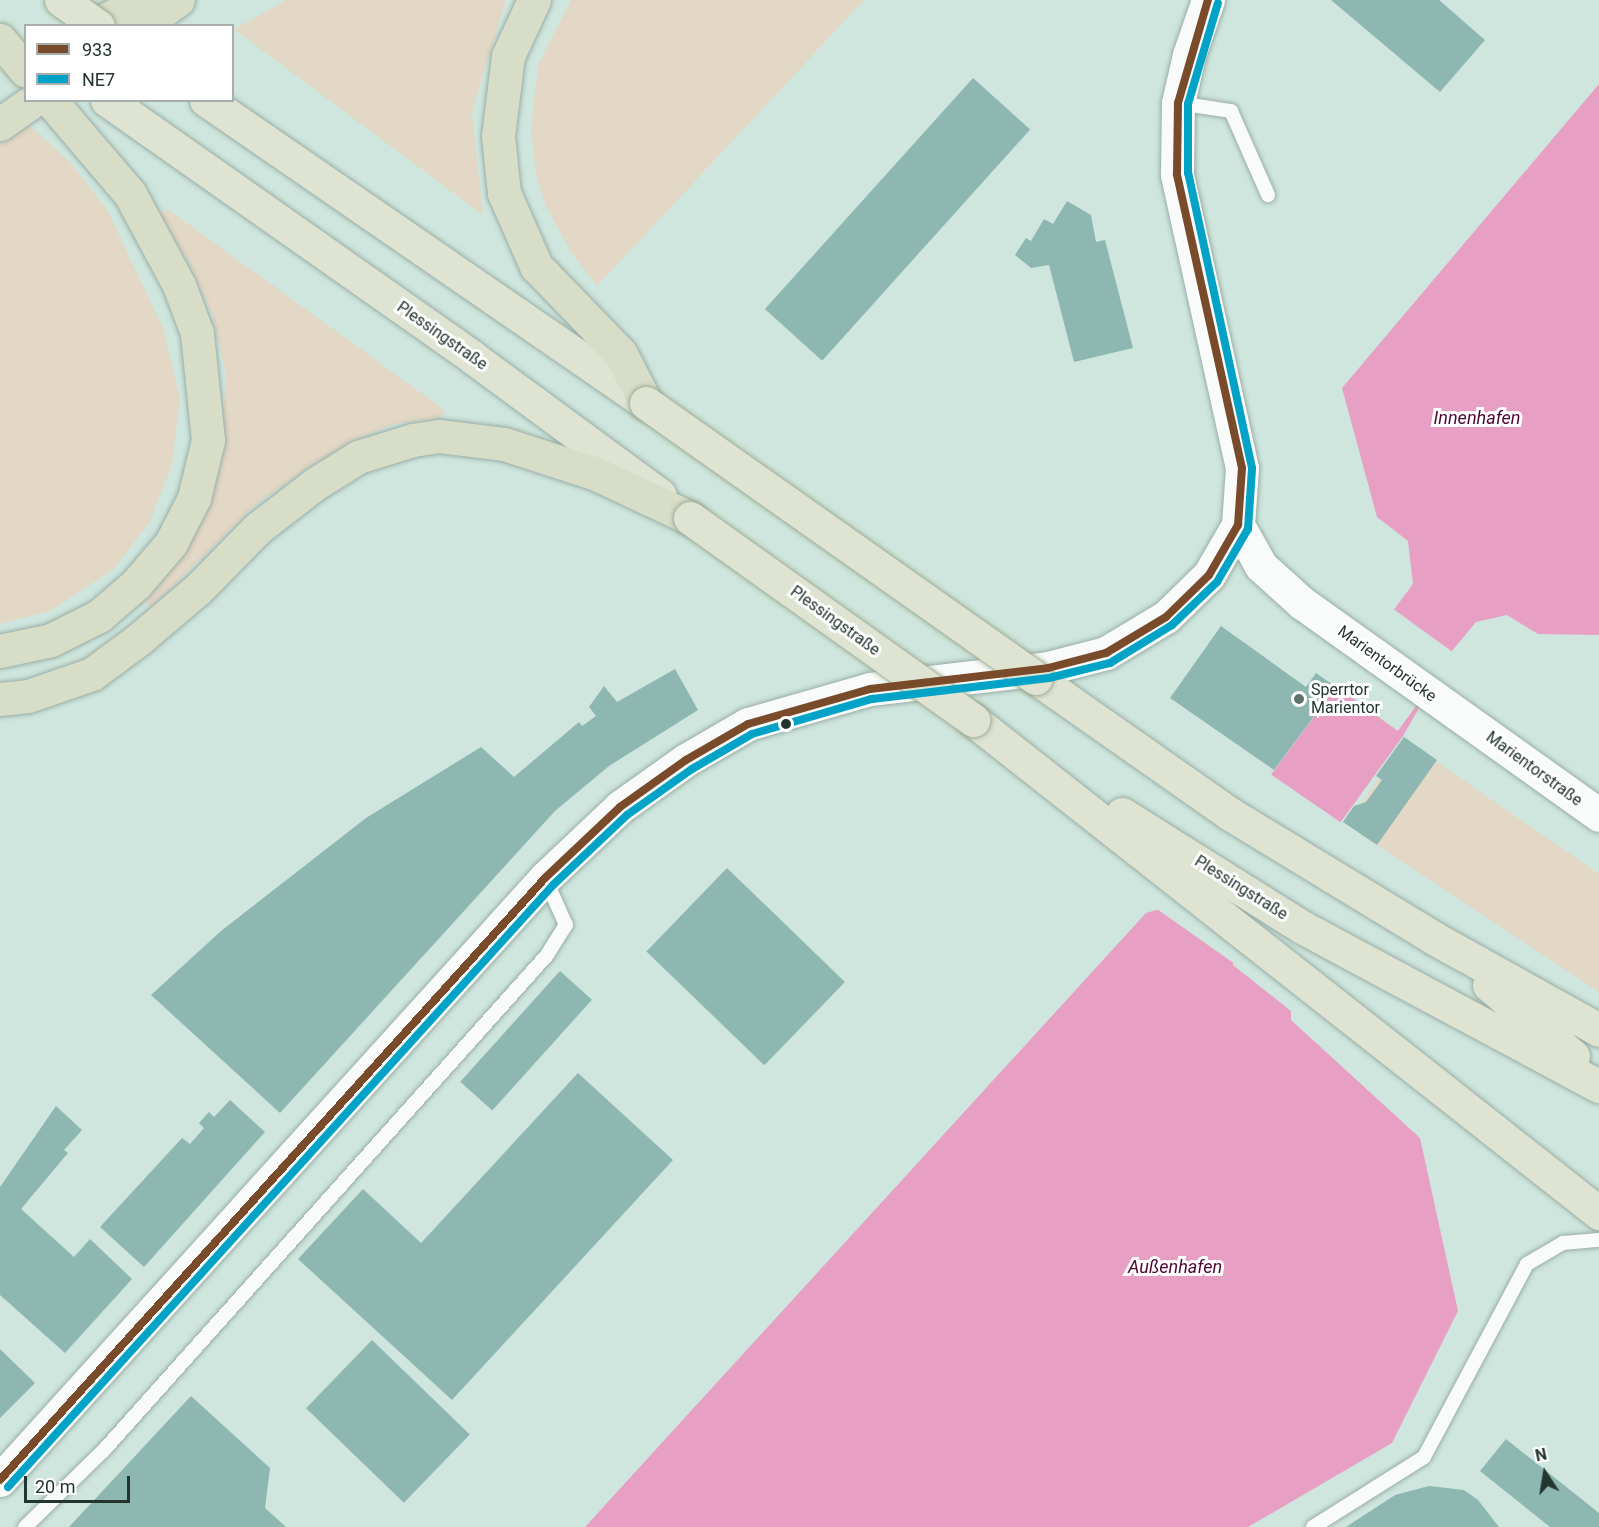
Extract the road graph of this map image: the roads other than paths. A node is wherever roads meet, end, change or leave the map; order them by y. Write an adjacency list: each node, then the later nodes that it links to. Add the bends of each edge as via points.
1 (61, 0): 6 (highway, bridge)
2 (148, 0): 7 (highway)
3 (178, 0): 8 (highway)
4 (534, 0): 22 (highway, via 508,56 498,136 504,193 536,266 621,354)
5 (1208, 0): 18 (street)
6 (95, 24)
7 (95, 24)
8 (144, 24)
9 (0, 27): 11 (highway)
10 (0, 40): 14 (highway, bridge)
11 (24, 43)
12 (24, 56): 13 (highway)
13 (0, 66)
14 (24, 69)
15 (31, 102): 20 (highway)
16 (109, 102): 23 (highway, Plessingstraße, via 472,357)
17 (209, 102): 22 (highway)
18 (1178, 103): 21 (lane, via 1231,111); 24 (street, via 1177,174 1242,468)
19 (59, 111): 25 (highway, via 130,194 179,285 197,333 208,440 194,498 171,543 136,584 99,616 51,640)
20 (0, 124)
21 (1268, 195)
22 (646, 403): 31 (highway, bridge, via 1230,814)
23 (690, 518): 26 (highway, via 594,473 504,444 439,436 413,440 358,457 315,484 258,528 138,640 92,674 28,696); 27 (highway, Plessingstraße, bridge)
24 (1238, 525): 28 (street, Marientorbrücke, via 1261,566 1306,606); 30 (street, via 1209,575 1166,617 1106,653 1048,668 870,689 748,724 686,760 620,807)
25 (0, 651)
26 (0, 699)
27 (973, 720): 34 (highway, Plessingstraße, via 1302,927); 35 (highway)
28 (1468, 722): 29 (street, Marientorstraße)
29 (1599, 815)
30 (545, 878): 37 (street); 38 (lane, via 566,925 547,955 104,1450)
31 (1432, 937): 32 (highway); 33 (highway)
32 (1599, 1030)
33 (1599, 1077)
34 (1599, 1086)
35 (1599, 1213)
36 (1599, 1240): 39 (lane, via 1563,1243 1527,1263 1424,1457)
37 (0, 1480)
38 (25, 1527)
39 (1313, 1527)

